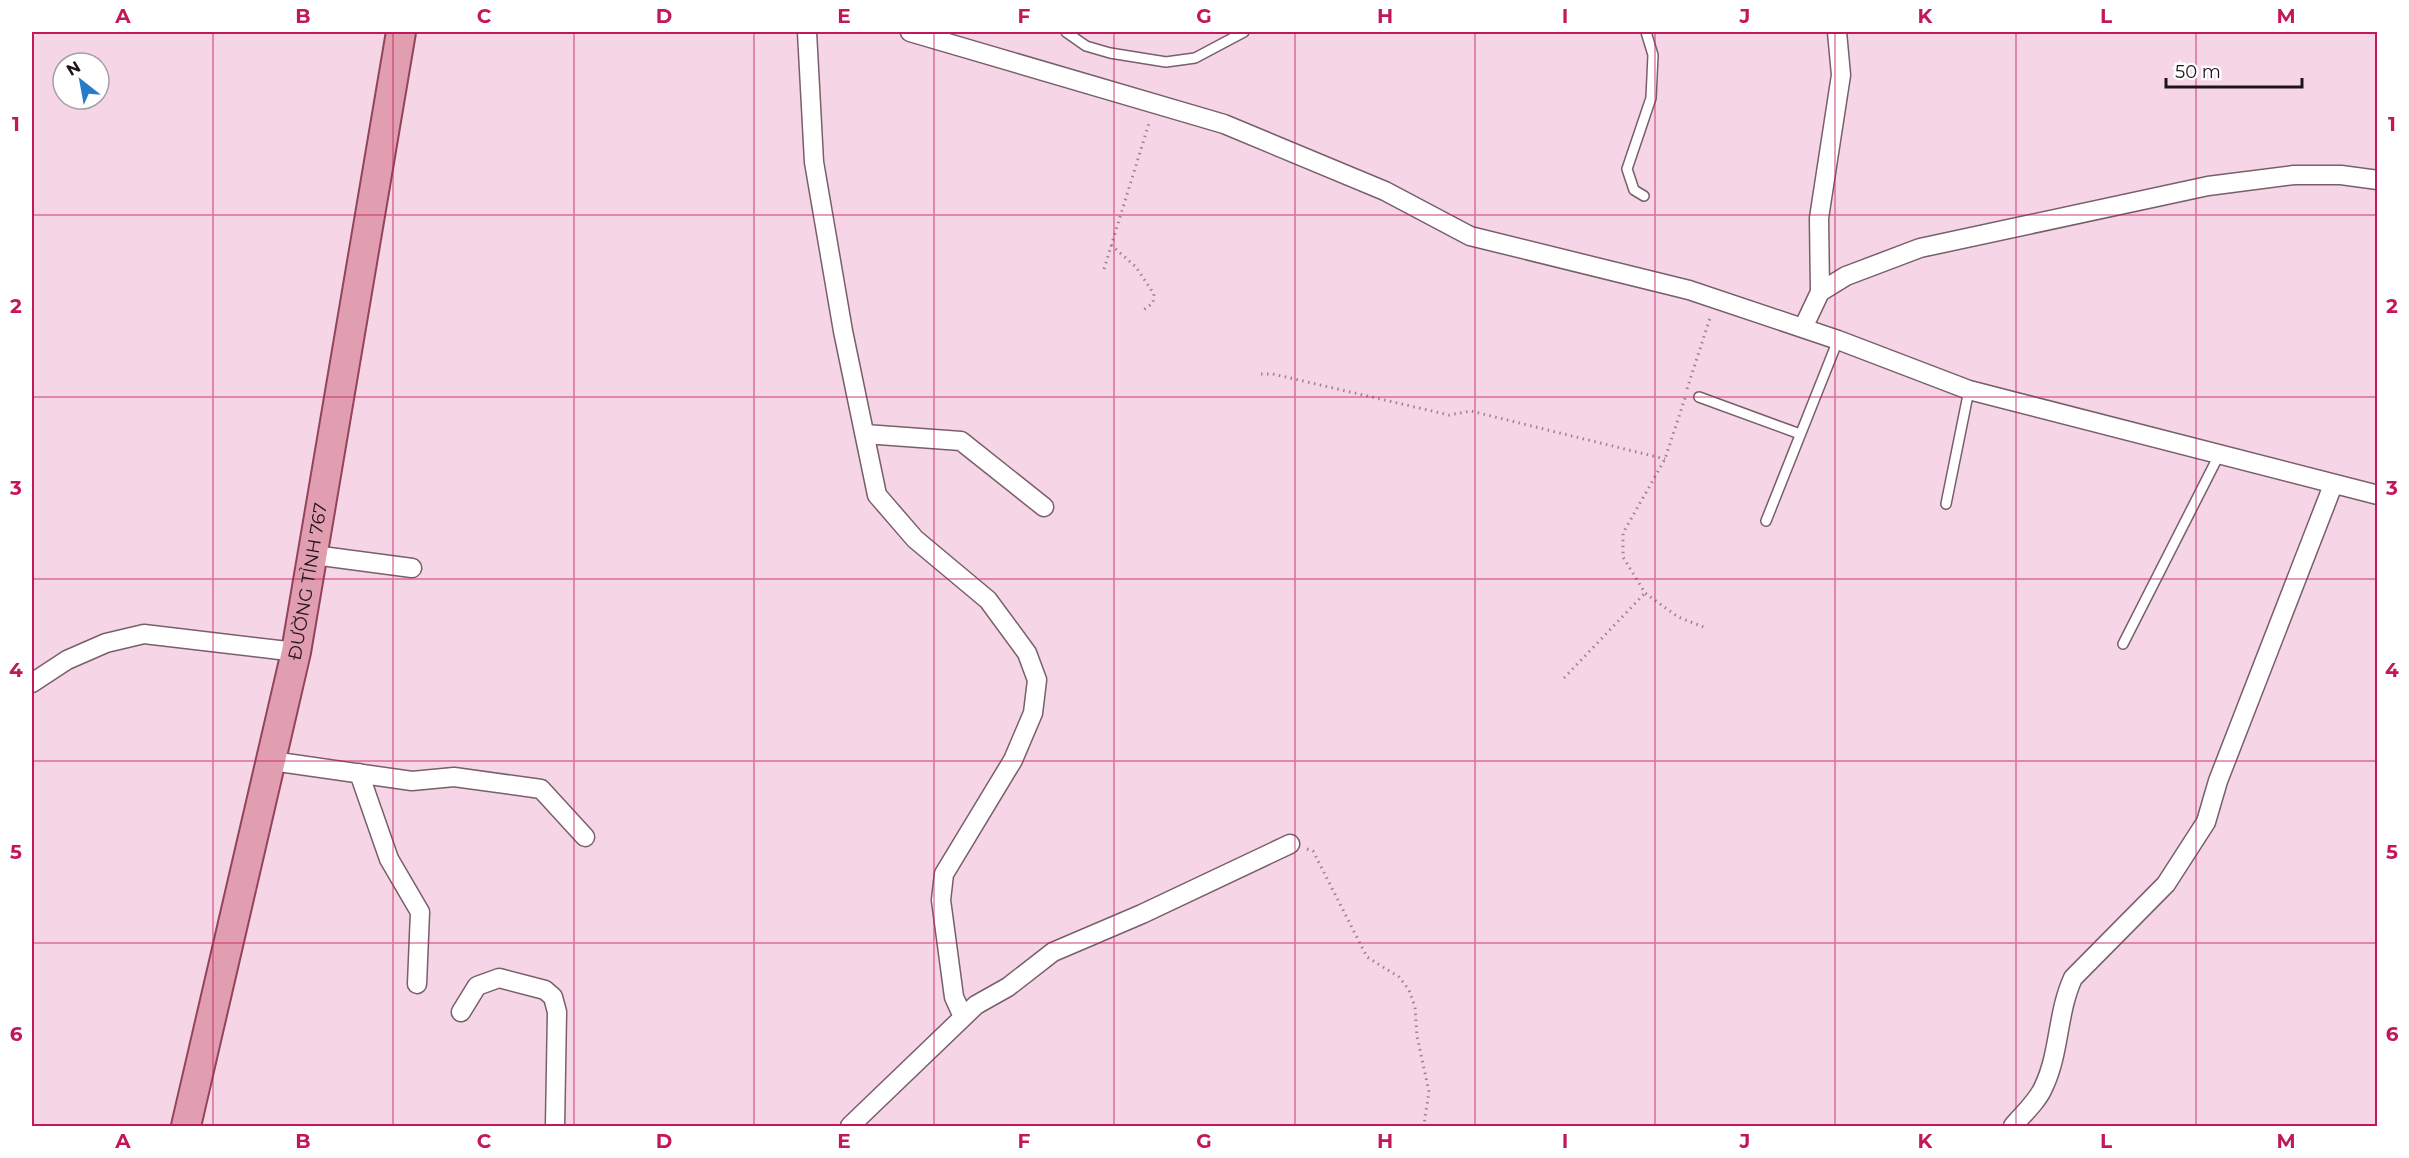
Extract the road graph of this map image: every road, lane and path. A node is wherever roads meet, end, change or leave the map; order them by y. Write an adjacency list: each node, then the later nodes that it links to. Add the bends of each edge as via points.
1 (401, 32): 30 (main road, ĐƯỜNG TỈNH 767)
2 (807, 32): 21 (street, via 814,162)
3 (910, 32): 8 (street)
4 (1066, 32): 5 (lane, via 1086,46 1166,62 1195,58)
5 (1244, 32)
6 (1646, 32): 10 (lane, via 1653,55 1651,98 1628,169 1634,190)
7 (1837, 32): 13 (street, via 1841,75 1819,218)
8 (1155, 104): 11 (path); 14 (street, via 1224,124 1374,187 1470,236)
9 (2378, 180): 13 (street, via 2294,174 2208,186 1920,248 1846,276)
10 (1644, 196)
11 (1111, 245): 12 (path); 15 (path, via 1136,267 1154,294 1153,303)
12 (1104, 269)
13 (1820, 292): 16 (street)
14 (1716, 299): 16 (street); 24 (path)
15 (1142, 311)
16 (1803, 328): 17 (street)
17 (1838, 340): 19 (street); 22 (lane)
18 (1261, 374): 24 (path, via 1449,415 1472,411)
19 (1969, 390): 23 (street); 27 (lane)
20 (1699, 397): 22 (lane)
21 (865, 434): 28 (street, via 961,441); 44 (street, via 878,495 915,539 988,600 1027,653 1037,680 1033,713 1014,760 944,874 942,911 954,997)
22 (1800, 434): 29 (lane)
23 (2220, 453): 25 (street); 34 (lane)
24 (1665, 459): 32 (path, via 1623,533 1623,557)
25 (2333, 485): 26 (street); 49 (street, via 2218,781 2206,822 2166,884 2073,978 2050,1072 2043,1089)
26 (2378, 495)
27 (1946, 504)
28 (1044, 507)
29 (1766, 521)
30 (314, 555): 31 (street); 35 (main road, ĐƯỜNG TỈNH 767)
31 (412, 568)
32 (1645, 593): 33 (path, via 1678,617); 36 (path)
33 (1707, 628)
34 (2123, 644)
35 (296, 652): 37 (street, via 144,634 106,643 67,660); 38 (main road, ĐƯỜNG TỈNH 767)
36 (1564, 678)
37 (32, 683)
38 (272, 761): 39 (street); 46 (main road, ĐƯỜNG TỈNH 767)
39 (359, 773): 40 (street, via 412,781 454,777 541,789); 42 (street, via 389,859 420,912)
40 (585, 837)
41 (1290, 844): 44 (street, via 1053,952); 45 (path, via 1313,851 1368,957 1400,977 1409,990 1429,1092)
42 (417, 984)
43 (461, 1012): 47 (street, via 477,986 500,978 545,990 553,997 557,1012)
44 (963, 1017): 48 (street)
45 (1424, 1124)
46 (186, 1126)
47 (555, 1126)
48 (850, 1126)
49 (2013, 1126)

